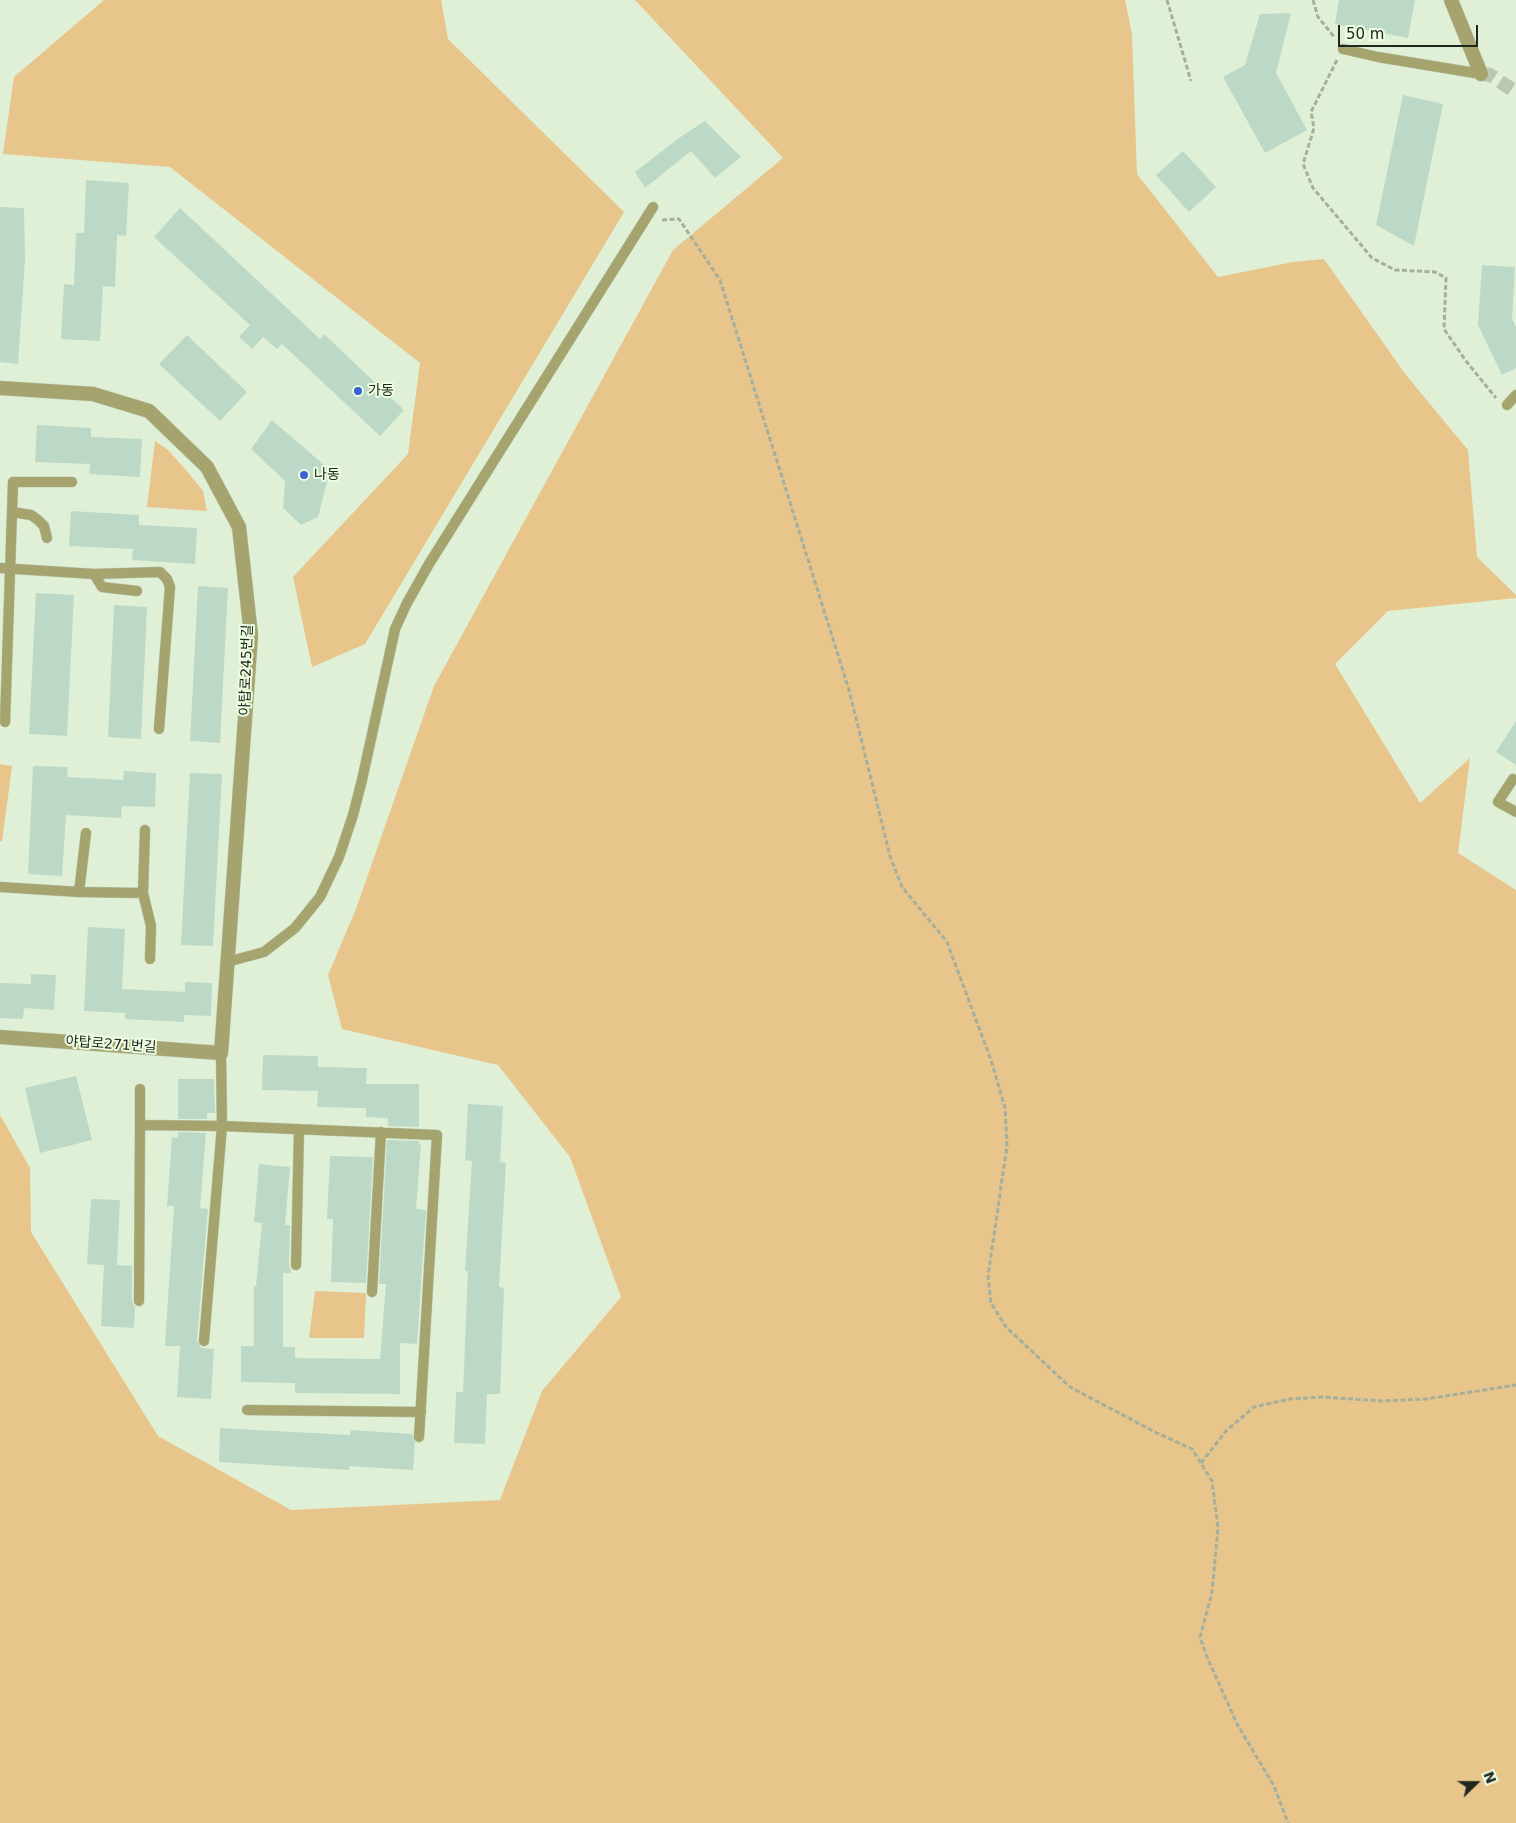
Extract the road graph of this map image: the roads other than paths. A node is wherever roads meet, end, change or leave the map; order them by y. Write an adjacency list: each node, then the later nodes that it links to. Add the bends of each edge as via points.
1 (1451, 0): 3 (street)
2 (1343, 49): 3 (lane)
3 (1481, 74)
4 (653, 207): 24 (lane, via 407,603 395,629 353,815 339,857 320,897 295,928 264,952)
5 (0, 388): 24 (street, 야탑로245번길, via 93,394 149,411 207,467 239,526 251,635)
6 (1516, 395): 7 (lane)
7 (1507, 405)
8 (72, 482): 9 (lane, via 13,482)
9 (12, 512): 10 (lane, via 31,514 44,526); 11 (lane)
10 (47, 538)
11 (5, 568): 12 (lane); 14 (lane)
12 (94, 574): 13 (lane, via 102,587); 15 (lane, via 160,572 168,579)
13 (137, 591)
14 (5, 722)
15 (159, 729)
16 (1513, 779): 17 (lane, via 1498,802)
17 (1516, 812)
18 (144, 830): 22 (lane)
19 (86, 832): 21 (lane)
20 (0, 887): 21 (lane)
21 (79, 892): 22 (lane)
22 (143, 893): 23 (lane, via 151,926)
23 (150, 959)
24 (228, 962): 26 (street, 야탑로245번길)
25 (0, 1037): 26 (street, 야탑로271번길)
26 (221, 1053): 29 (lane)
27 (140, 1089): 28 (lane)
28 (140, 1125): 29 (lane); 34 (lane)
29 (222, 1126): 30 (lane); 35 (lane)
30 (299, 1129): 31 (lane); 32 (lane)
31 (380, 1132): 33 (lane); 37 (lane, via 437,1135)
32 (296, 1265)
33 (372, 1292)
34 (139, 1302)
35 (204, 1340)
36 (247, 1410): 37 (lane)
37 (421, 1412): 38 (lane)
38 (420, 1437)

